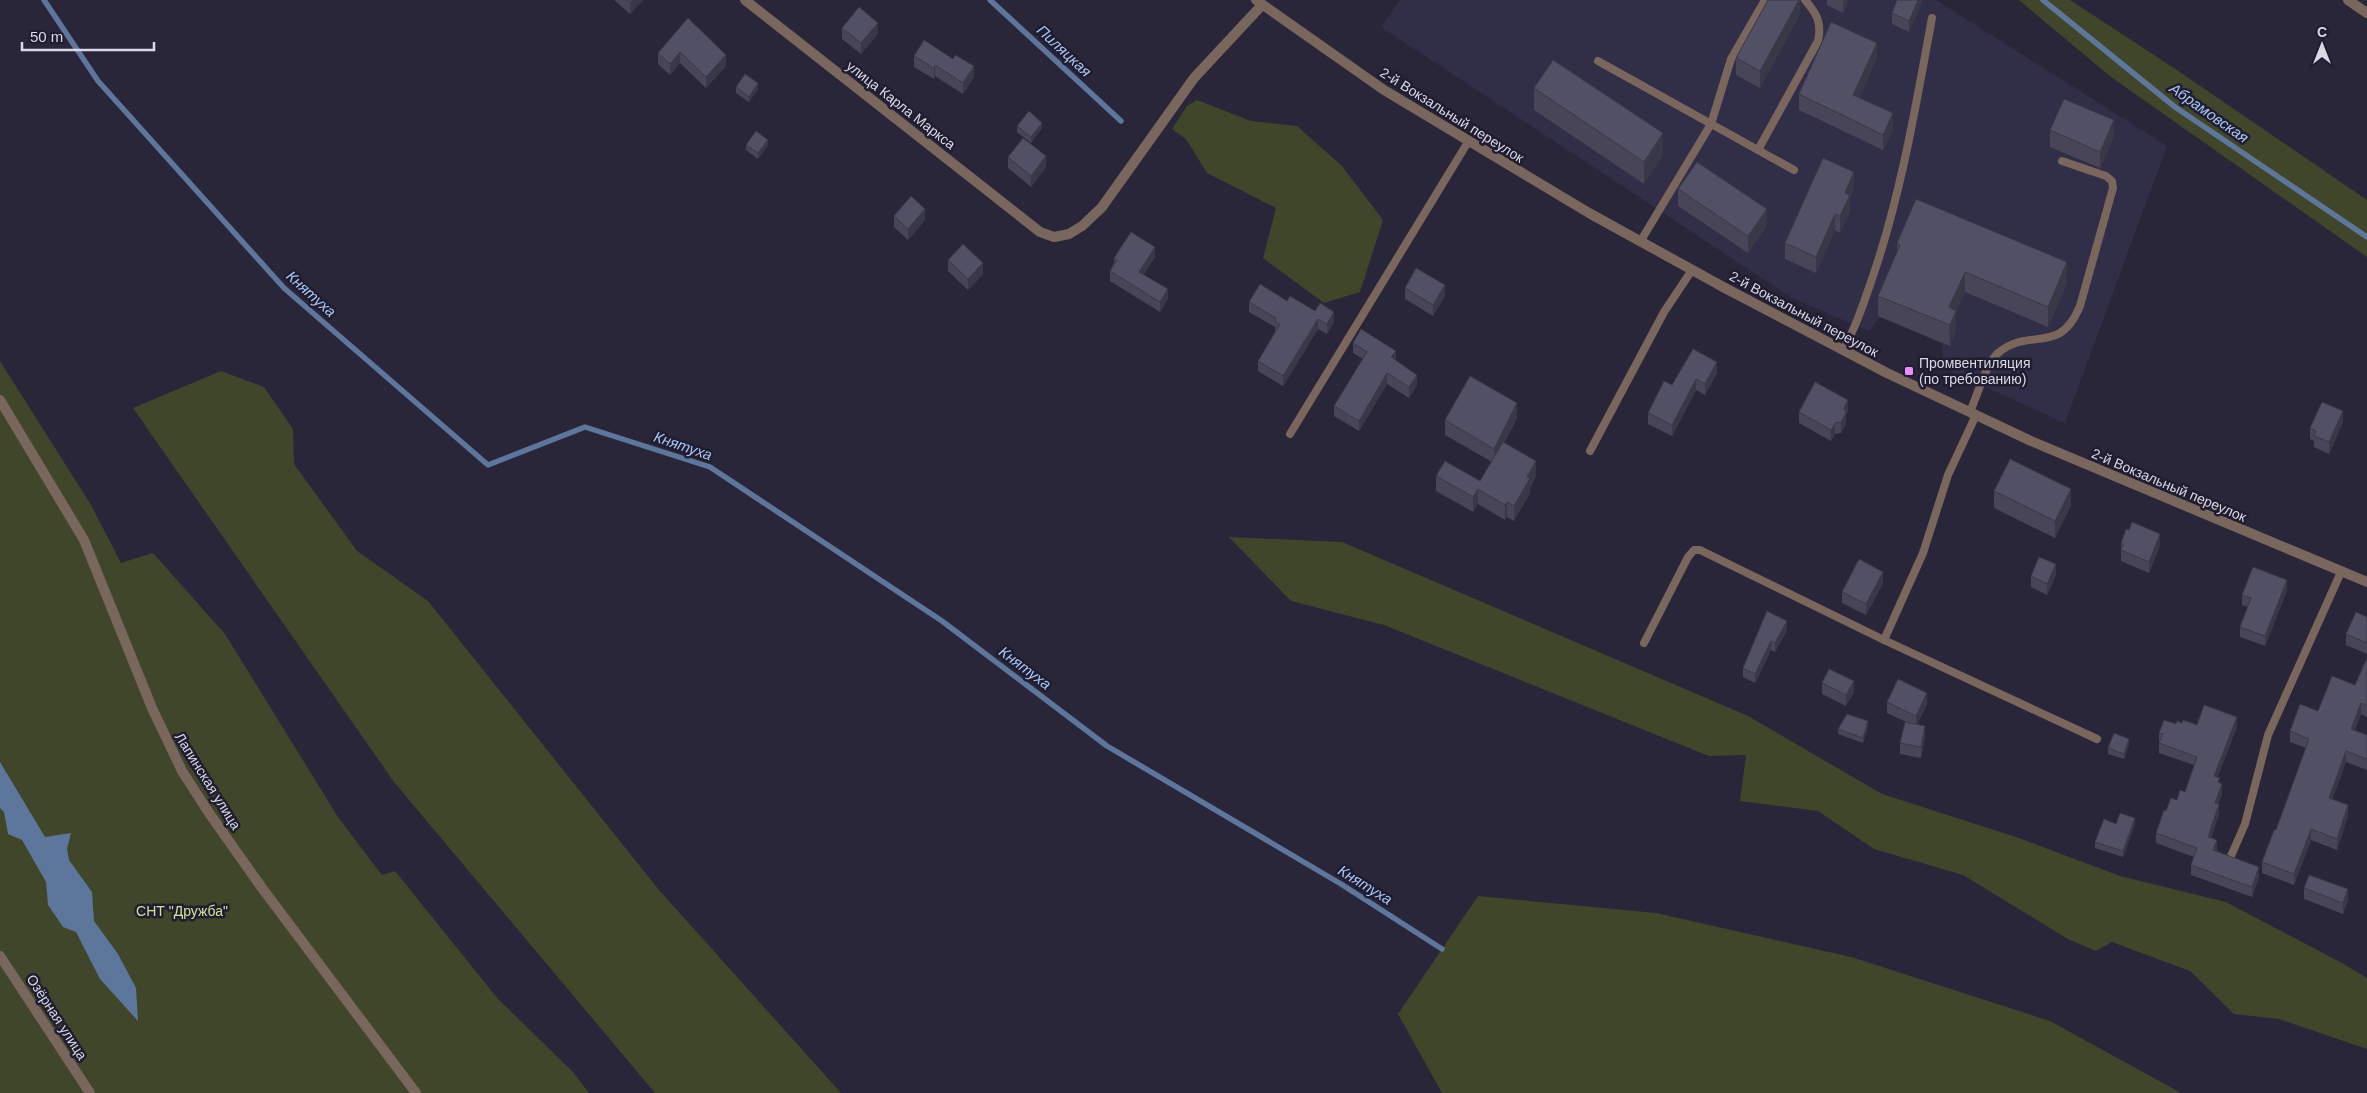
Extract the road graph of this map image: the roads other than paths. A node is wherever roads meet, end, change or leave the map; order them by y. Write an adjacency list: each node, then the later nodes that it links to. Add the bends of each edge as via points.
1 (745, 0): 5 (street, улица Карла Маркса, via 1040,232 1054,237 1069,234 1082,226 1102,207 1194,78)
2 (1765, 0): 9 (lane, via 1731,59)
3 (1805, 0): 11 (lane, via 1820,20 1818,41)
4 (2348, 0): 6 (street)
5 (1259, 2): 10 (street, 2-й Вокзальный переулок, via 1384,90)
6 (2367, 13)
7 (1932, 18): 16 (lane, via 1910,143 1894,208 1856,325)
8 (1598, 61): 9 (lane)
9 (1711, 124): 11 (lane); 14 (lane)
10 (1468, 142): 14 (street, 2-й Вокзальный переулок); 19 (lane)
11 (1758, 150): 13 (lane)
12 (2062, 161): 18 (lane, via 2106,176 2112,181 2113,188 2080,306 2062,333 2051,338 2022,341 1996,354)
13 (1794, 170)
14 (1640, 242): 15 (street, 2-й Вокзальный переулок)
15 (1692, 270): 16 (street, 2-й Вокзальный переулок); 20 (lane, via 1664,312)
16 (1843, 350): 18 (street, 2-й Вокзальный переулок)
17 (0, 400): 29 (street, Лапинская улица, via 84,540 152,708 182,770 262,888)
18 (1973, 414): 21 (street, 2-й Вокзальный переулок); 23 (lane, via 1948,475 1923,553)
19 (1290, 434)
20 (1590, 451)
21 (2341, 572): 22 (street, 2-й Вокзальный переулок); 26 (lane, via 2268,735 2245,824)
22 (2367, 582)
23 (1884, 640): 24 (lane, via 1700,550 1694,550); 25 (lane)
24 (1644, 643)
25 (2096, 738)
26 (2231, 856)
27 (0, 956): 28 (street, Озёрная улица)
28 (90, 1093)
29 (416, 1093)

